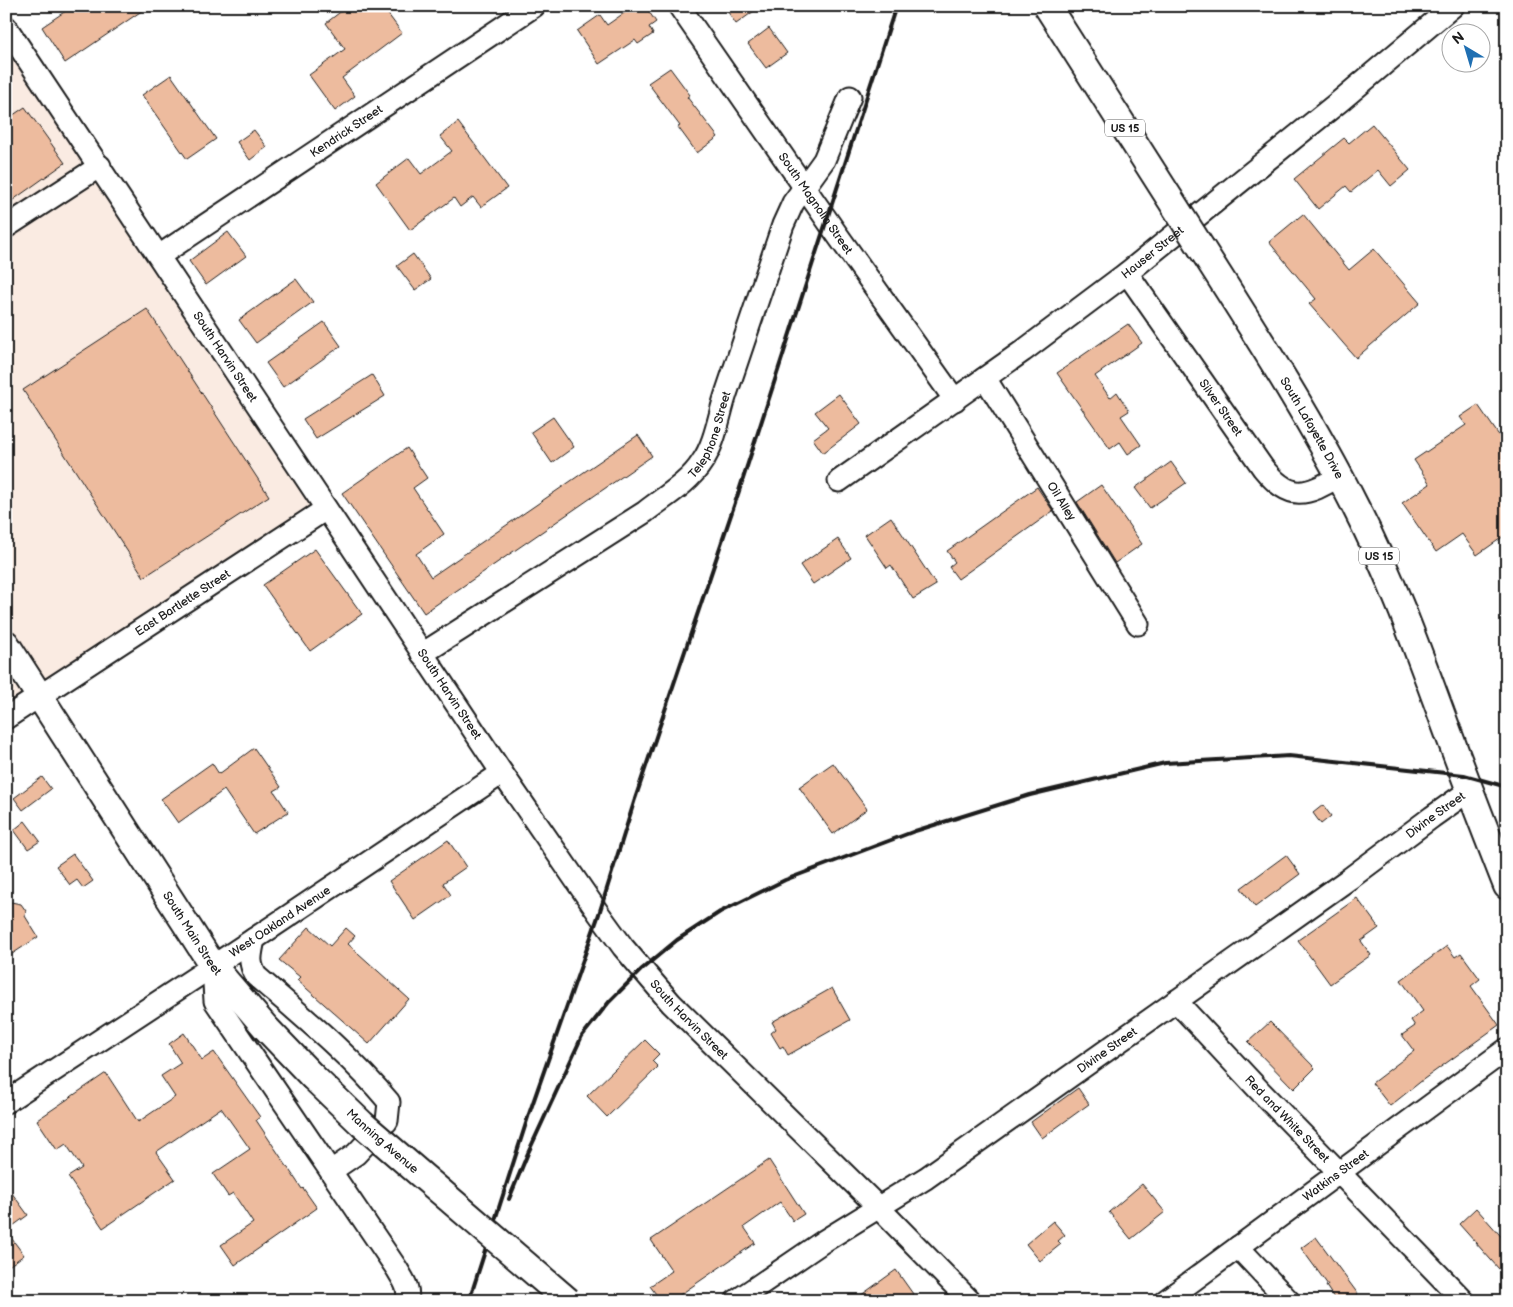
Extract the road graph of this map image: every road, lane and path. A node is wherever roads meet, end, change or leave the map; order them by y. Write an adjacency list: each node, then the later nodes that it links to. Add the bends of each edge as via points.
1 (534, 6): 10 (street, Kendrick Street)
2 (679, 6): 8 (street, South Magnolia Street)
3 (1047, 6): 14 (main road, South Lafayette Drive / US 15, bridge, via 1291,390)
4 (1453, 6): 11 (street, Hauser Street)
5 (6, 27): 7 (street, South Harvin Street)
6 (850, 97): 8 (street, Telephone Street, via 824,160)
7 (100, 166): 9 (street); 10 (street, South Harvin Street)
8 (805, 187): 13 (street, South Magnolia Street); 19 (street, Telephone Street, via 783,224 711,445 698,469 645,512)
9 (6, 227)
10 (160, 256): 16 (street, South Harvin Street)
11 (1127, 273): 12 (street, Hauser Street); 14 (street, Silver Street, via 1273,480 1282,487 1301,493 1312,491)
12 (985, 378): 13 (street, Hauser Street); 17 (street, Oil Alley)
13 (954, 400): 15 (street, Hauser Street)
14 (1340, 476): 23 (main road, South Lafayette Drive / US 15, via 1396,596)
15 (839, 481)
16 (326, 510): 19 (street, South Harvin Street); 20 (street, East Bartlette Street)
17 (1138, 624)
18 (6, 644): 20 (main road, South Main Street)
19 (422, 654): 22 (street, South Harvin Street)
20 (40, 696): 21 (street, East Bartlette Street); 26 (main road, South Main Street)
21 (6, 718)
22 (502, 773): 25 (street, West Oakland Avenue); 32 (street, South Harvin Street, via 623,947 665,997)
23 (1470, 790): 24 (main road, South Lafayette Drive / US 15); 27 (street, Divine Street)
24 (1507, 886)
25 (254, 939): 26 (street, West Oakland Avenue); 30 (street, via 250,960 256,976 340,1050 389,1102 387,1121 356,1154)
26 (214, 966): 29 (street, West Oakland Avenue); 30 (street, South Main Street, via 215,1001); 35 (main road, Manning Avenue, bridge, via 266,1028 362,1124)
27 (1176, 1001): 31 (street, Red and White Street); 32 (street, Divine Street, via 926,1178)
28 (1507, 1049): 31 (street, Watkins Street)
29 (6, 1102)
30 (331, 1171): 34 (street, South Main Street, via 406,1284 409,1292)
31 (1339, 1172): 33 (street, Watkins Street); 40 (street, Red and White Street)
32 (878, 1207): 36 (street, Divine Street); 37 (street, South Harvin Street)
33 (1238, 1247): 38 (street, Watkins Street); 39 (street)
34 (407, 1301)
35 (568, 1301)
36 (736, 1301)
37 (970, 1301)
38 (1165, 1301)
39 (1289, 1301)
40 (1464, 1301)

